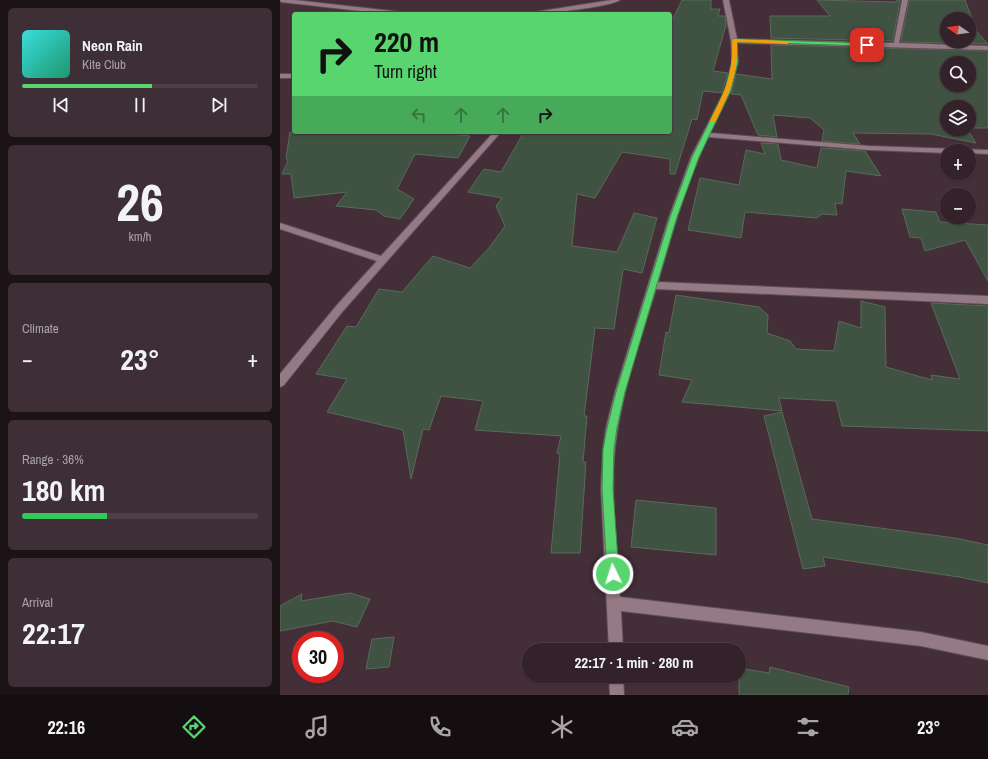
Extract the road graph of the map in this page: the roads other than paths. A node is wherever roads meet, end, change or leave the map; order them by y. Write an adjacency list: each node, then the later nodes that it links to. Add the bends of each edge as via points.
1 (281, 0): 7 (street)
2 (617, 0): 5 (street)
3 (726, 0): 9 (street)
4 (905, 0): 10 (street)
5 (607, 3): 6 (street); 8 (street)
6 (603, 8)
7 (384, 12)
8 (539, 12)
9 (734, 41): 10 (street); 15 (street, via 735,62 728,90)
10 (896, 46): 11 (street)
11 (988, 48)
12 (280, 76): 13 (street)
13 (292, 76)
14 (496, 134): 20 (street)
15 (706, 135): 16 (street, via 869,148); 21 (street, via 673,217)
16 (940, 150)
17 (976, 151): 18 (street)
18 (988, 152)
19 (280, 226): 20 (street)
20 (383, 260): 23 (street)
21 (653, 285): 22 (street); 24 (street, via 620,392 609,449 607,489)
22 (988, 300)
23 (280, 382)
24 (614, 603): 25 (street); 26 (street, via 921,640)
25 (616, 643)
26 (988, 652)
27 (616, 683): 28 (street)
28 (617, 695)

